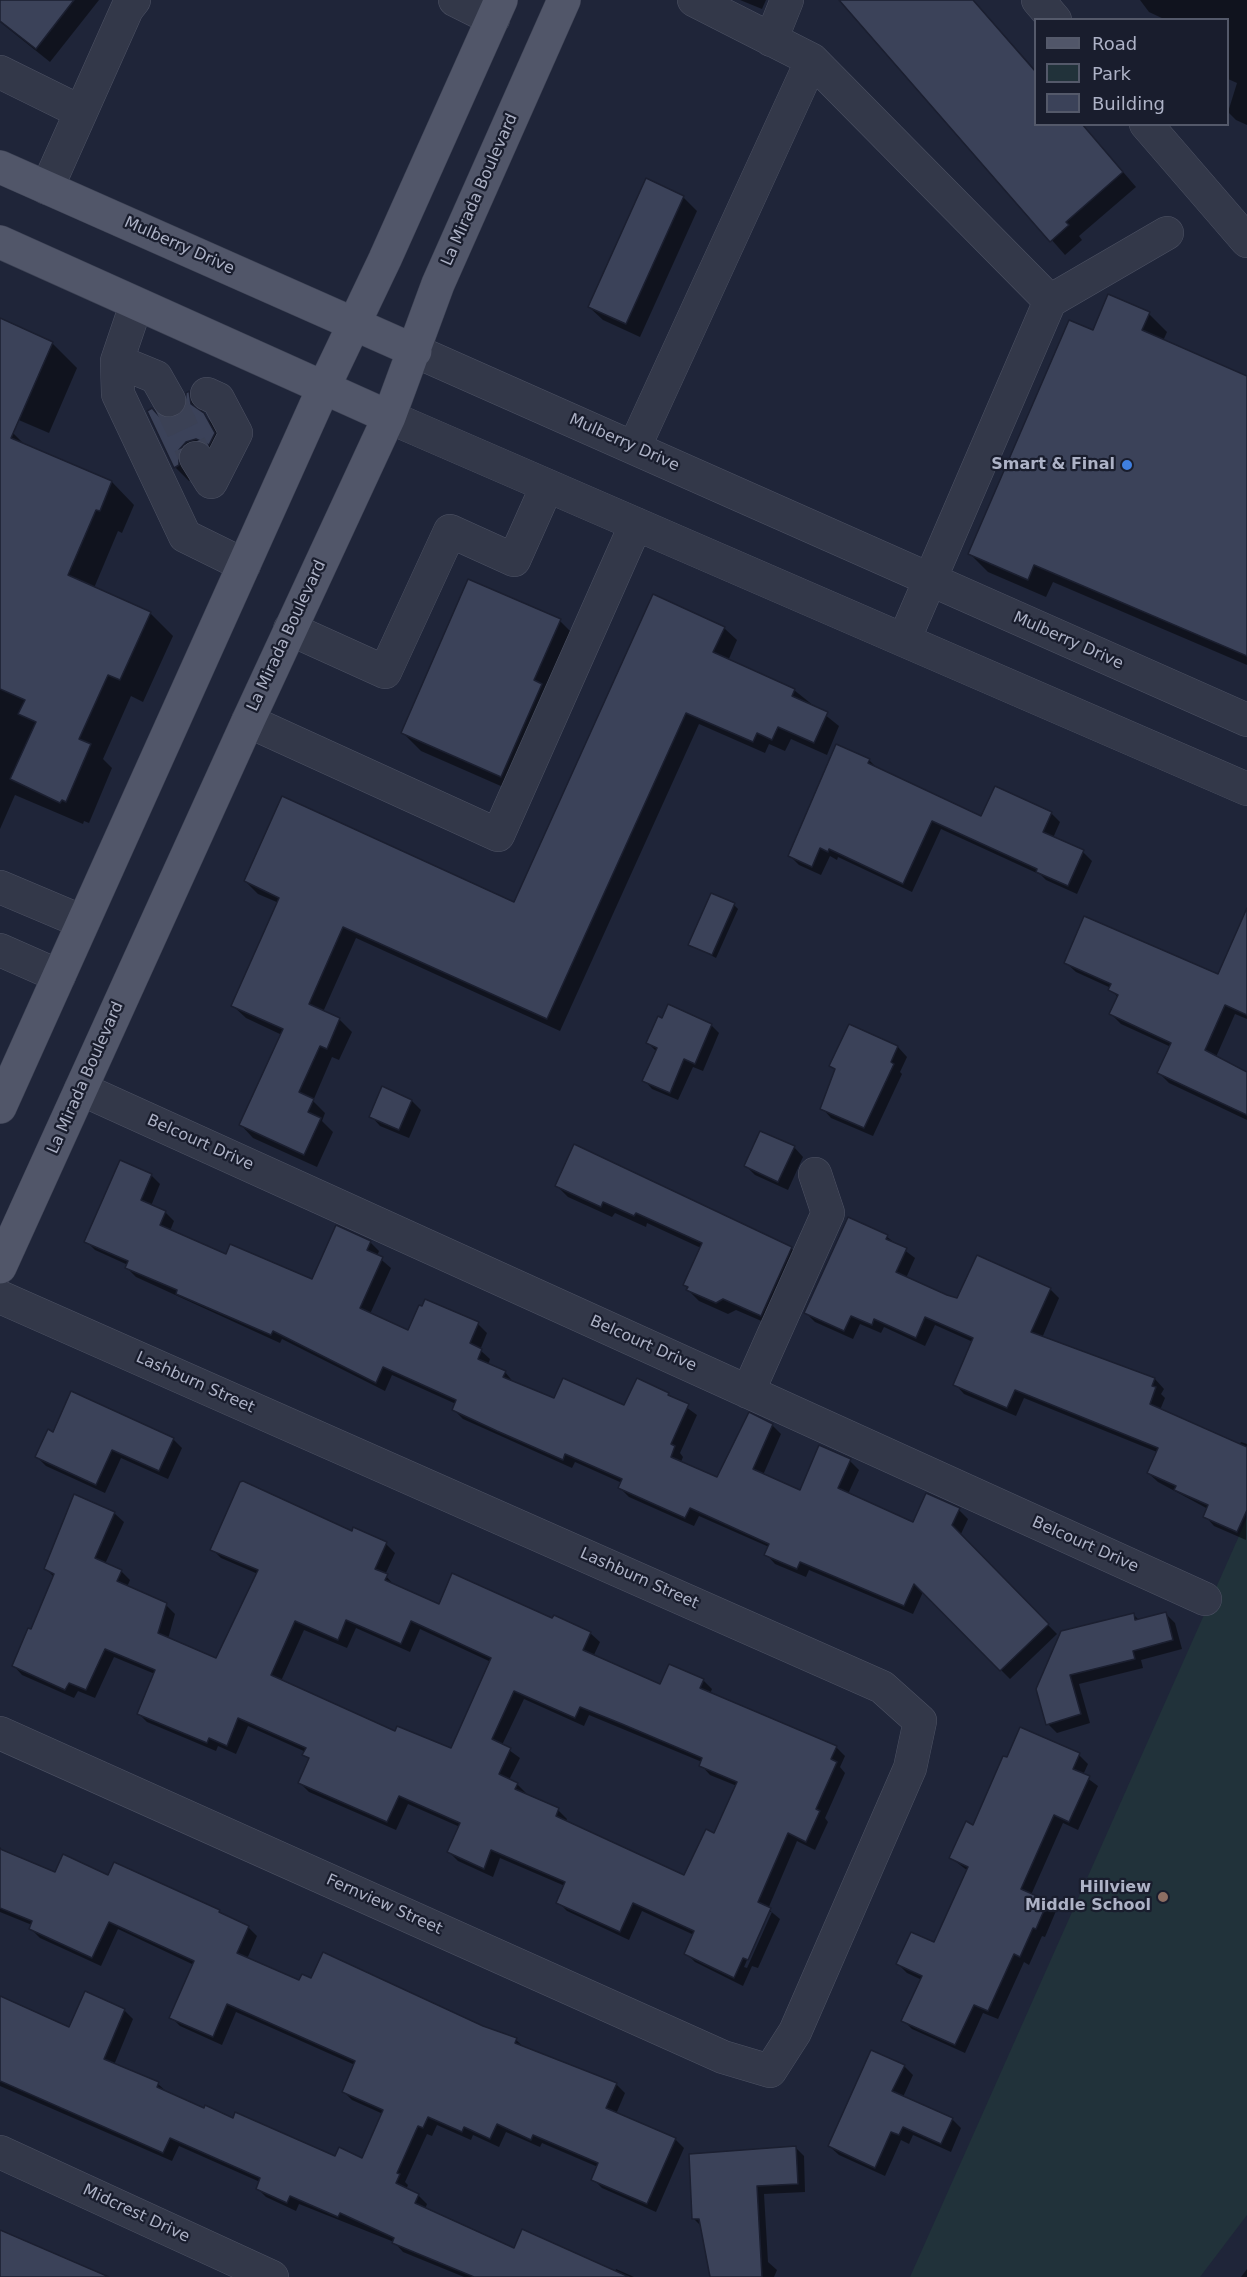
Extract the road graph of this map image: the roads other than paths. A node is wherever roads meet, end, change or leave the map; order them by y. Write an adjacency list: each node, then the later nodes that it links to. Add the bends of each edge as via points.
1 (134, 0): 12 (street)
2 (455, 0): 7 (street)
3 (564, 0): 22 (main road, La Mirada Boulevard, via 438,284)
4 (694, 0): 9 (street)
5 (788, 0): 9 (street)
6 (1038, 0): 8 (street)
7 (497, 9): 21 (main road)
8 (1053, 18)
9 (771, 40): 10 (street)
10 (812, 60): 19 (street); 26 (street)
11 (0, 72): 12 (street)
12 (81, 112): 15 (street)
13 (1148, 126): 17 (street)
14 (0, 167): 15 (main road, Mulberry Drive)
15 (47, 188): 21 (main road, Mulberry Drive)
16 (1167, 233): 19 (street)
17 (1247, 241)
18 (0, 243): 20 (main road)
19 (1050, 301): 31 (street)
20 (136, 304): 23 (street); 24 (main road)
21 (354, 324): 22 (main road, Mulberry Drive); 24 (main road)
22 (415, 351): 25 (main road, La Mirada Boulevard); 26 (street, Mulberry Drive)
23 (117, 361): 29 (street, via 118,394); 29 (street, via 181,390 218,399 236,433 204,470)
24 (323, 389): 25 (main road); 30 (main road)
25 (389, 417): 27 (street); 32 (main road, La Mirada Boulevard)
26 (634, 448): 31 (street, Mulberry Drive)
27 (547, 486): 28 (street); 32 (street, via 514,560 450,531 386,672)
28 (636, 524): 33 (street); 34 (street, via 498,835)
29 (185, 536): 30 (street)
30 (244, 565): 38 (main road)
31 (931, 580): 33 (street); 35 (street, Mulberry Drive)
32 (290, 628): 34 (main road, La Mirada Boulevard)
33 (904, 640): 36 (street)
34 (248, 720): 41 (main road, La Mirada Boulevard)
35 (1247, 720)
36 (1247, 789)
37 (0, 887): 38 (street)
38 (83, 922): 40 (main road)
39 (0, 950): 40 (street)
40 (59, 976): 42 (main road)
41 (81, 1089): 44 (main road, La Mirada Boulevard); 46 (street, Belcourt Drive)
42 (0, 1107)
43 (815, 1174): 46 (street, via 828,1213)
44 (0, 1267)
45 (0, 1297): 49 (street, Lashburn Street, via 882,1687 920,1721 910,1768 795,2032)
46 (748, 1392): 47 (street, Belcourt Drive)
47 (1204, 1599)
48 (0, 1733): 49 (street, Fernview Street, via 723,2057)
49 (770, 2071)
50 (0, 2152): 51 (street, Midcrest Drive)
51 (272, 2277)

